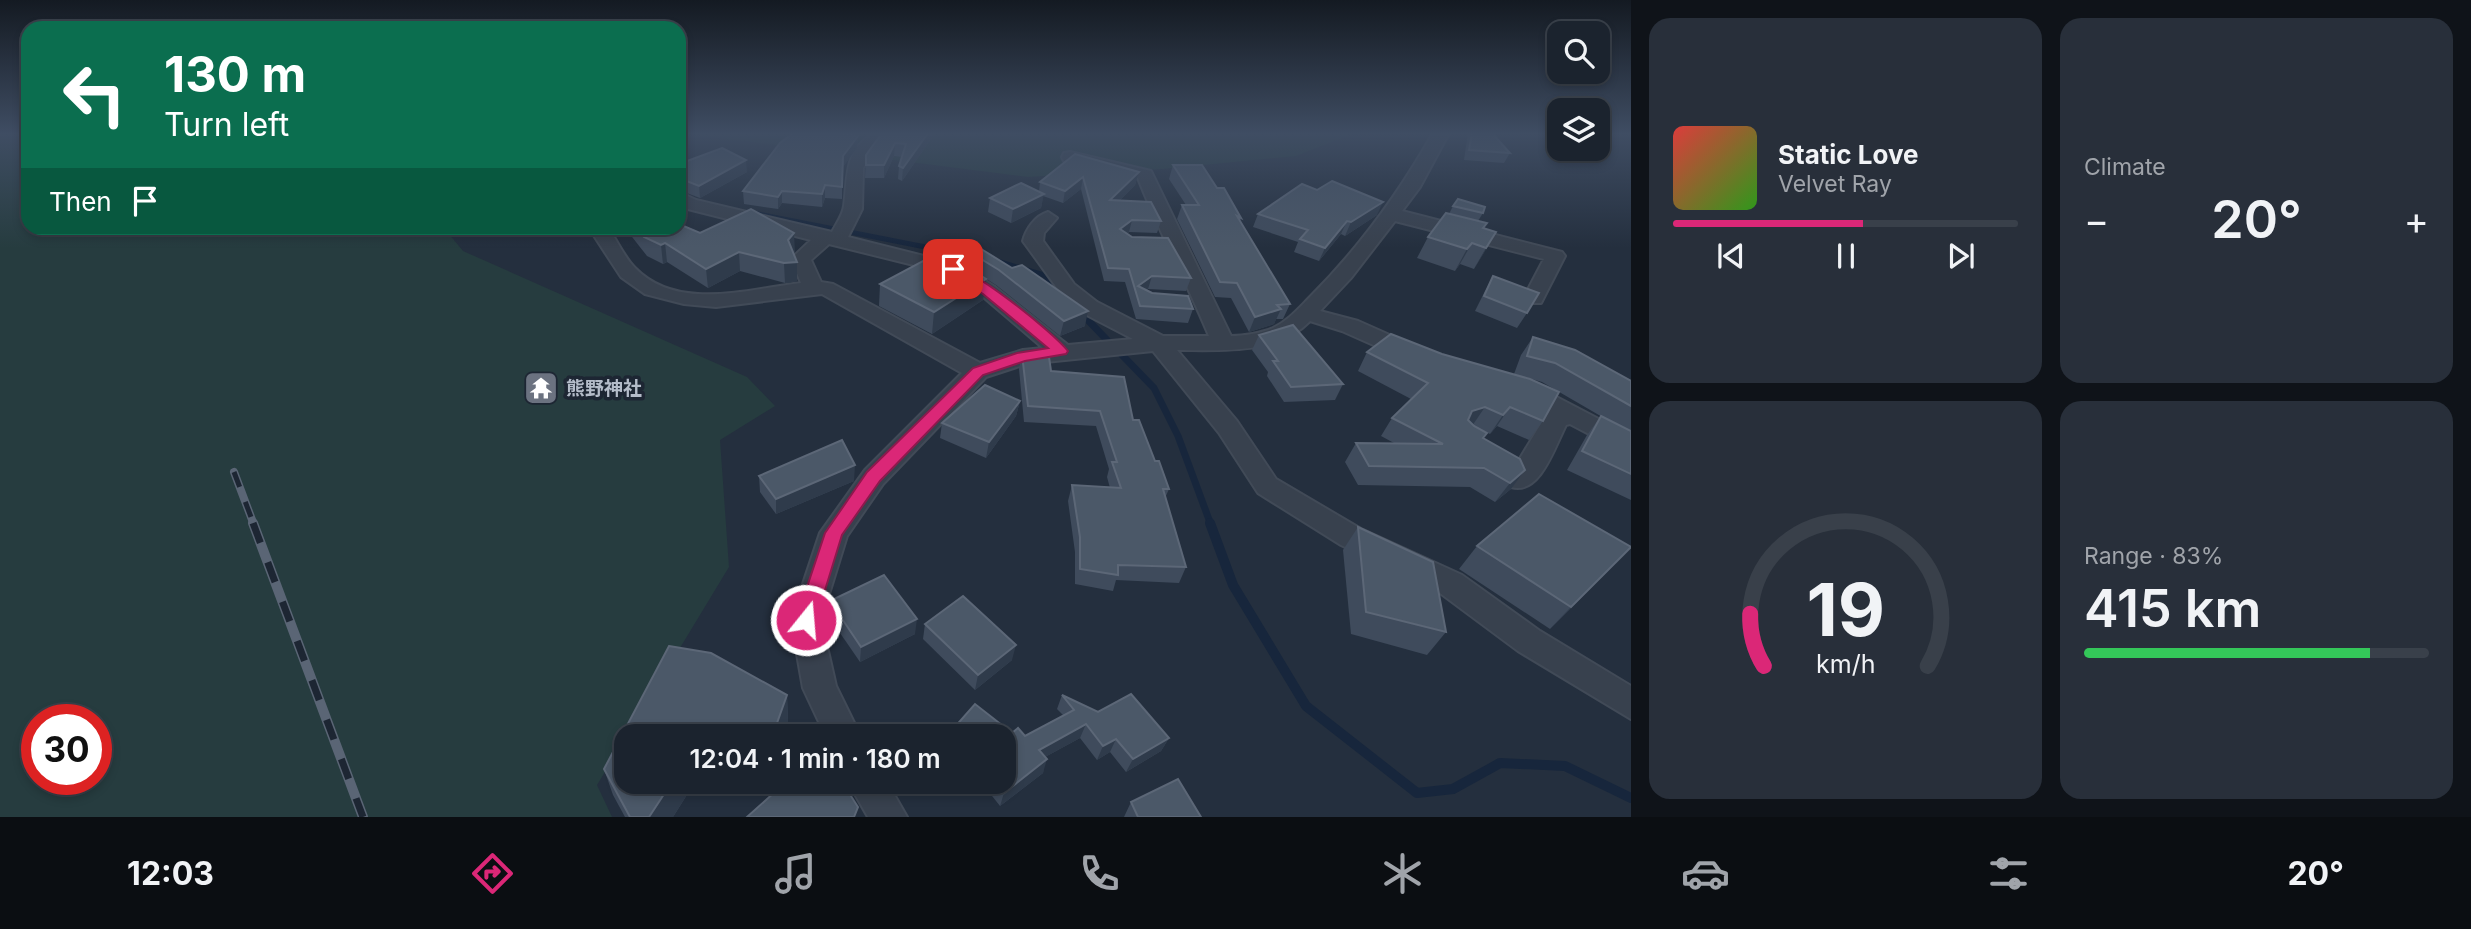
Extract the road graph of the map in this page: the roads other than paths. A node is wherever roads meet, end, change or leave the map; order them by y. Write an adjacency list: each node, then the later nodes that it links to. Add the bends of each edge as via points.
1 (854, 171): 7 (street, via 853,209)
2 (1129, 171): 10 (street, via 1145,175)
3 (1421, 171): 5 (street)
4 (686, 201): 7 (street)
5 (1390, 214): 12 (street, via 1555,256); 17 (street, via 1344,274)
6 (1048, 218): 18 (street, via 1035,232 1033,242 1067,288 1089,307)
7 (837, 234): 13 (street, via 801,259); 20 (street, via 953,269 988,291)
8 (604, 235): 13 (street, via 628,273 665,293 742,299)
9 (1151, 241): 10 (street)
10 (1172, 242): 16 (street)
11 (1508, 257): 12 (street)
12 (1549, 267): 14 (street)
13 (813, 287): 22 (street, via 826,288)
14 (1534, 299)
15 (1182, 300): 16 (street)
16 (1206, 301): 19 (street)
17 (1305, 313): 19 (street, via 1279,333); 21 (street, via 1350,326)
18 (1159, 343): 19 (street); 20 (street); 27 (street, via 1228,428 1267,486 1351,537 1451,584 1529,641)
19 (1223, 344)
20 (1061, 351): 22 (street, via 1023,357)
21 (1436, 362)
22 (978, 372): 28 (street, via 874,477 834,533 806,620 820,688)
23 (1496, 380): 24 (street, via 1533,390)
24 (1575, 415): 25 (street); 26 (street, via 1557,418 1525,473)
25 (1631, 447)
26 (1507, 455)
27 (1631, 705)
28 (838, 724)
29 (874, 794): 30 (street)
30 (889, 817)

